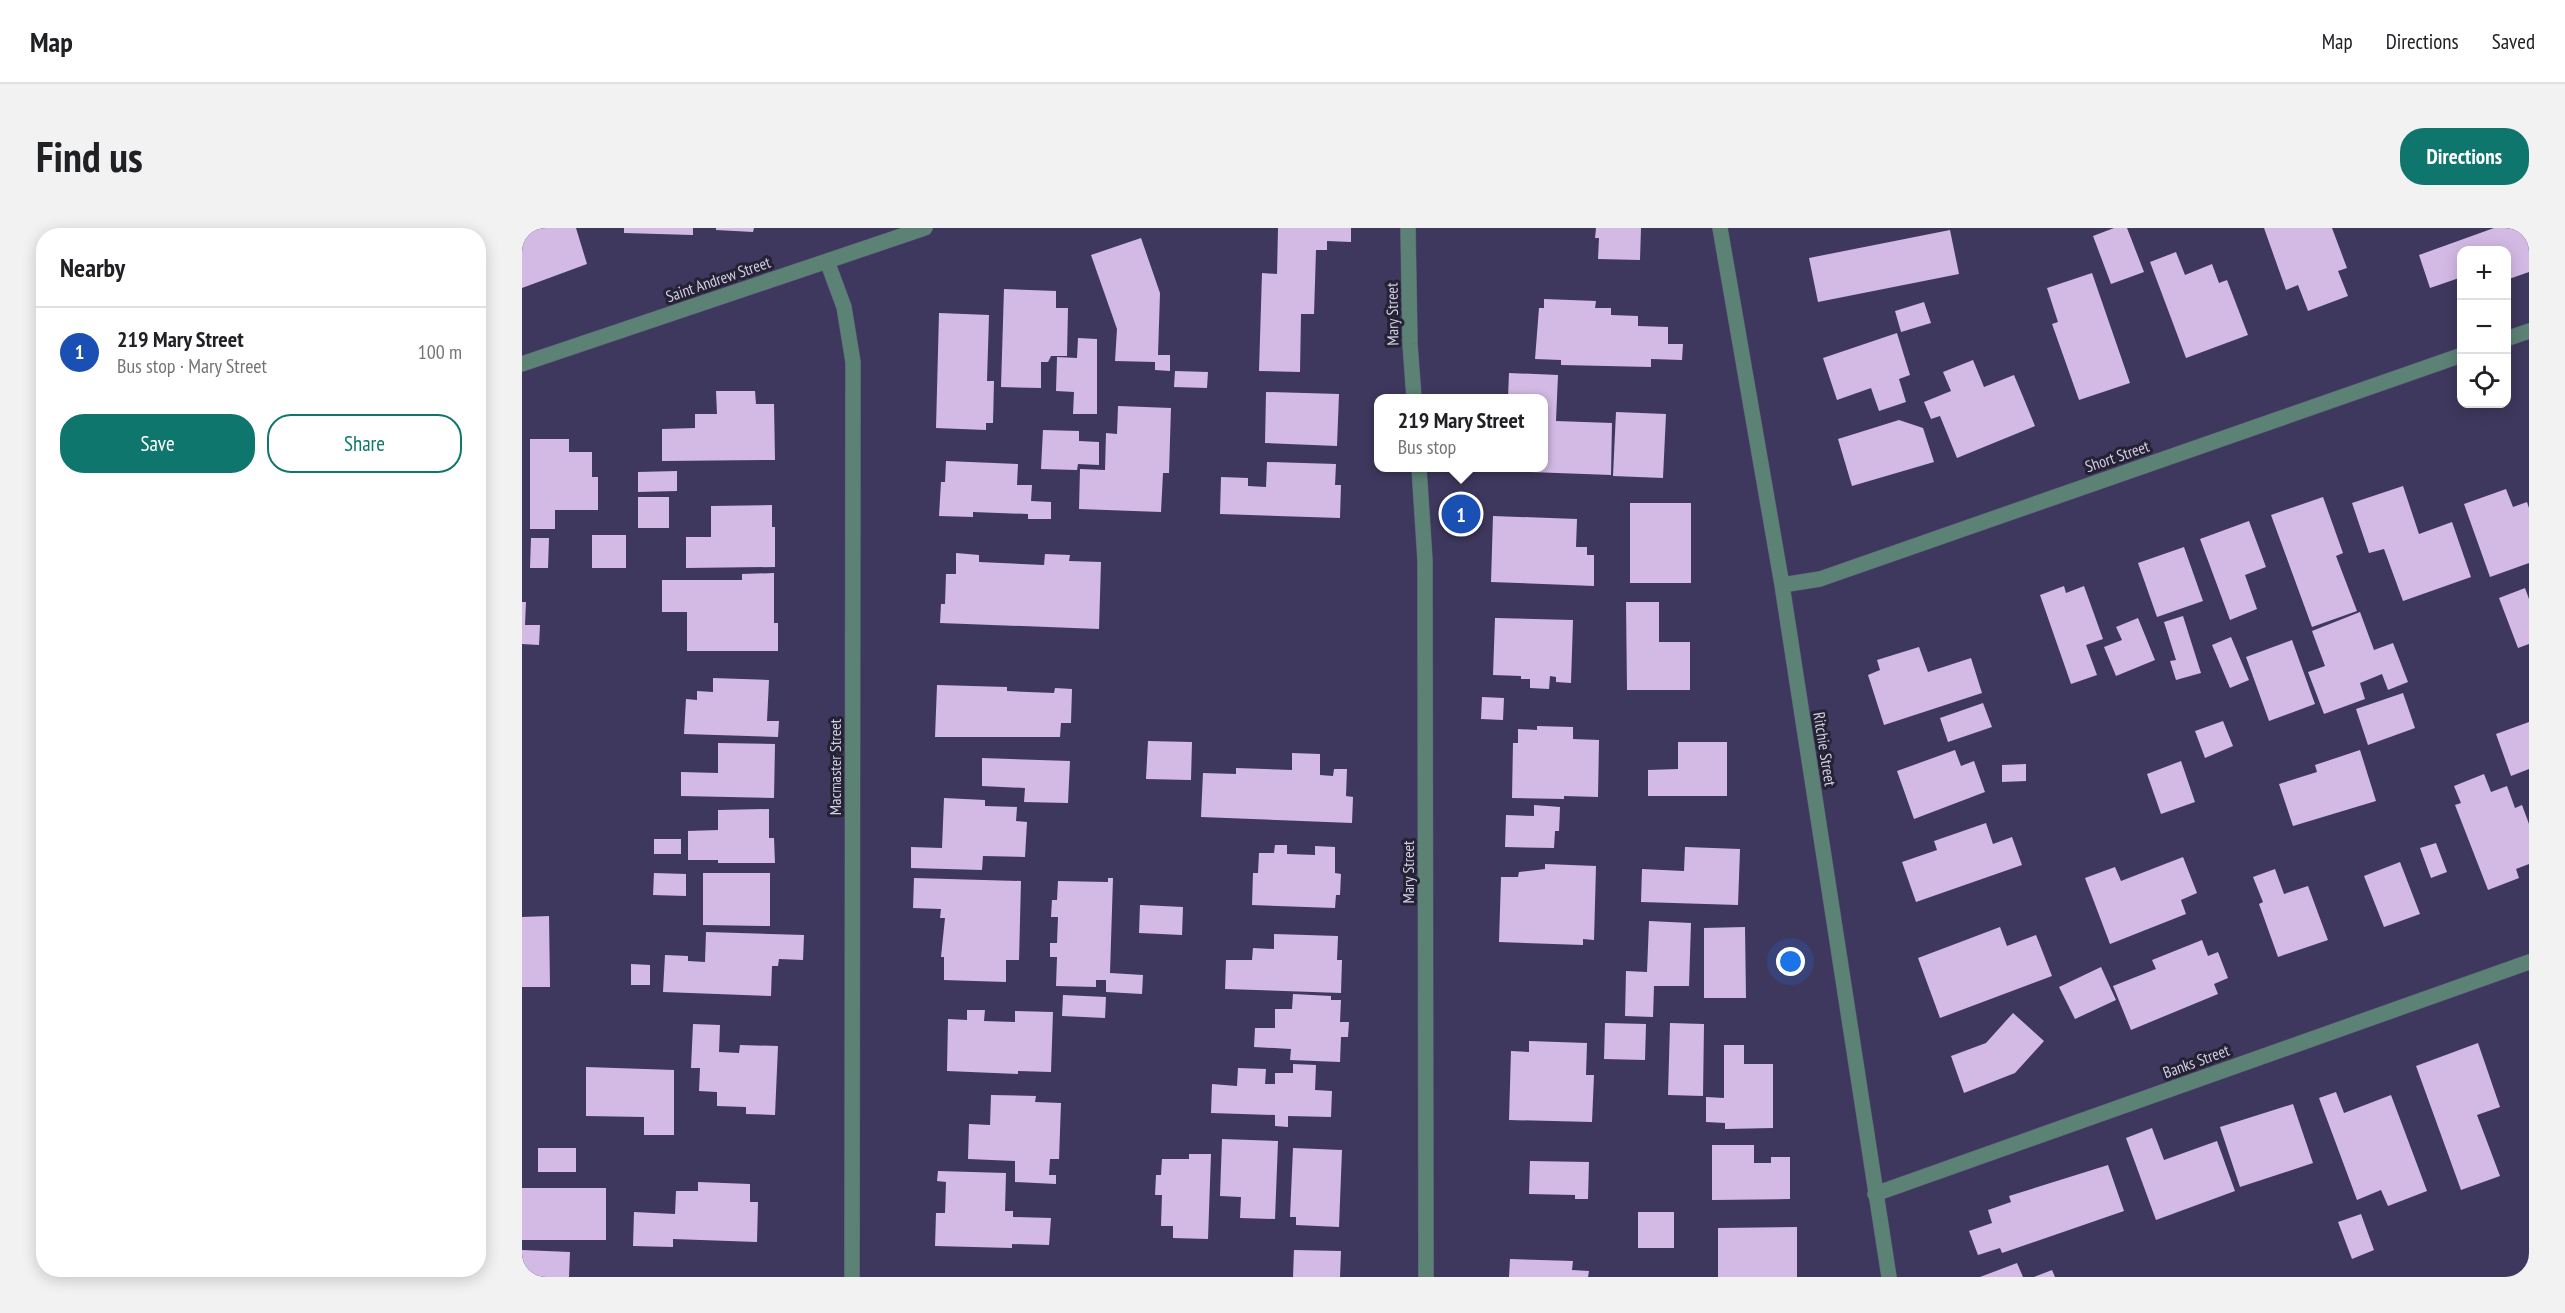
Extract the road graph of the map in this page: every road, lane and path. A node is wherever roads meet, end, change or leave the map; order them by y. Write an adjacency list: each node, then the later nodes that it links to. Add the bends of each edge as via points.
1 (925, 228): 4 (street, Saint Andrew Street)
2 (1408, 228): 9 (street, Mary Street)
3 (1720, 228): 11 (street, Ritchie Street)
4 (827, 261): 8 (street, Saint Andrew Street); 14 (street, Macmaster Street, via 844,307 853,362)
5 (2529, 331): 6 (street)
6 (2511, 337)
7 (2457, 357): 11 (street, Short Street, via 1820,579)
8 (522, 364)
9 (1414, 394)
10 (1419, 472): 15 (street, Mary Street, via 1425,561)
11 (1782, 585): 13 (street, Ritchie Street)
12 (2529, 962): 13 (street, Banks Street)
13 (1875, 1194): 16 (street, Ritchie Street)
14 (852, 1277)
15 (1426, 1277)
16 (1889, 1277)

